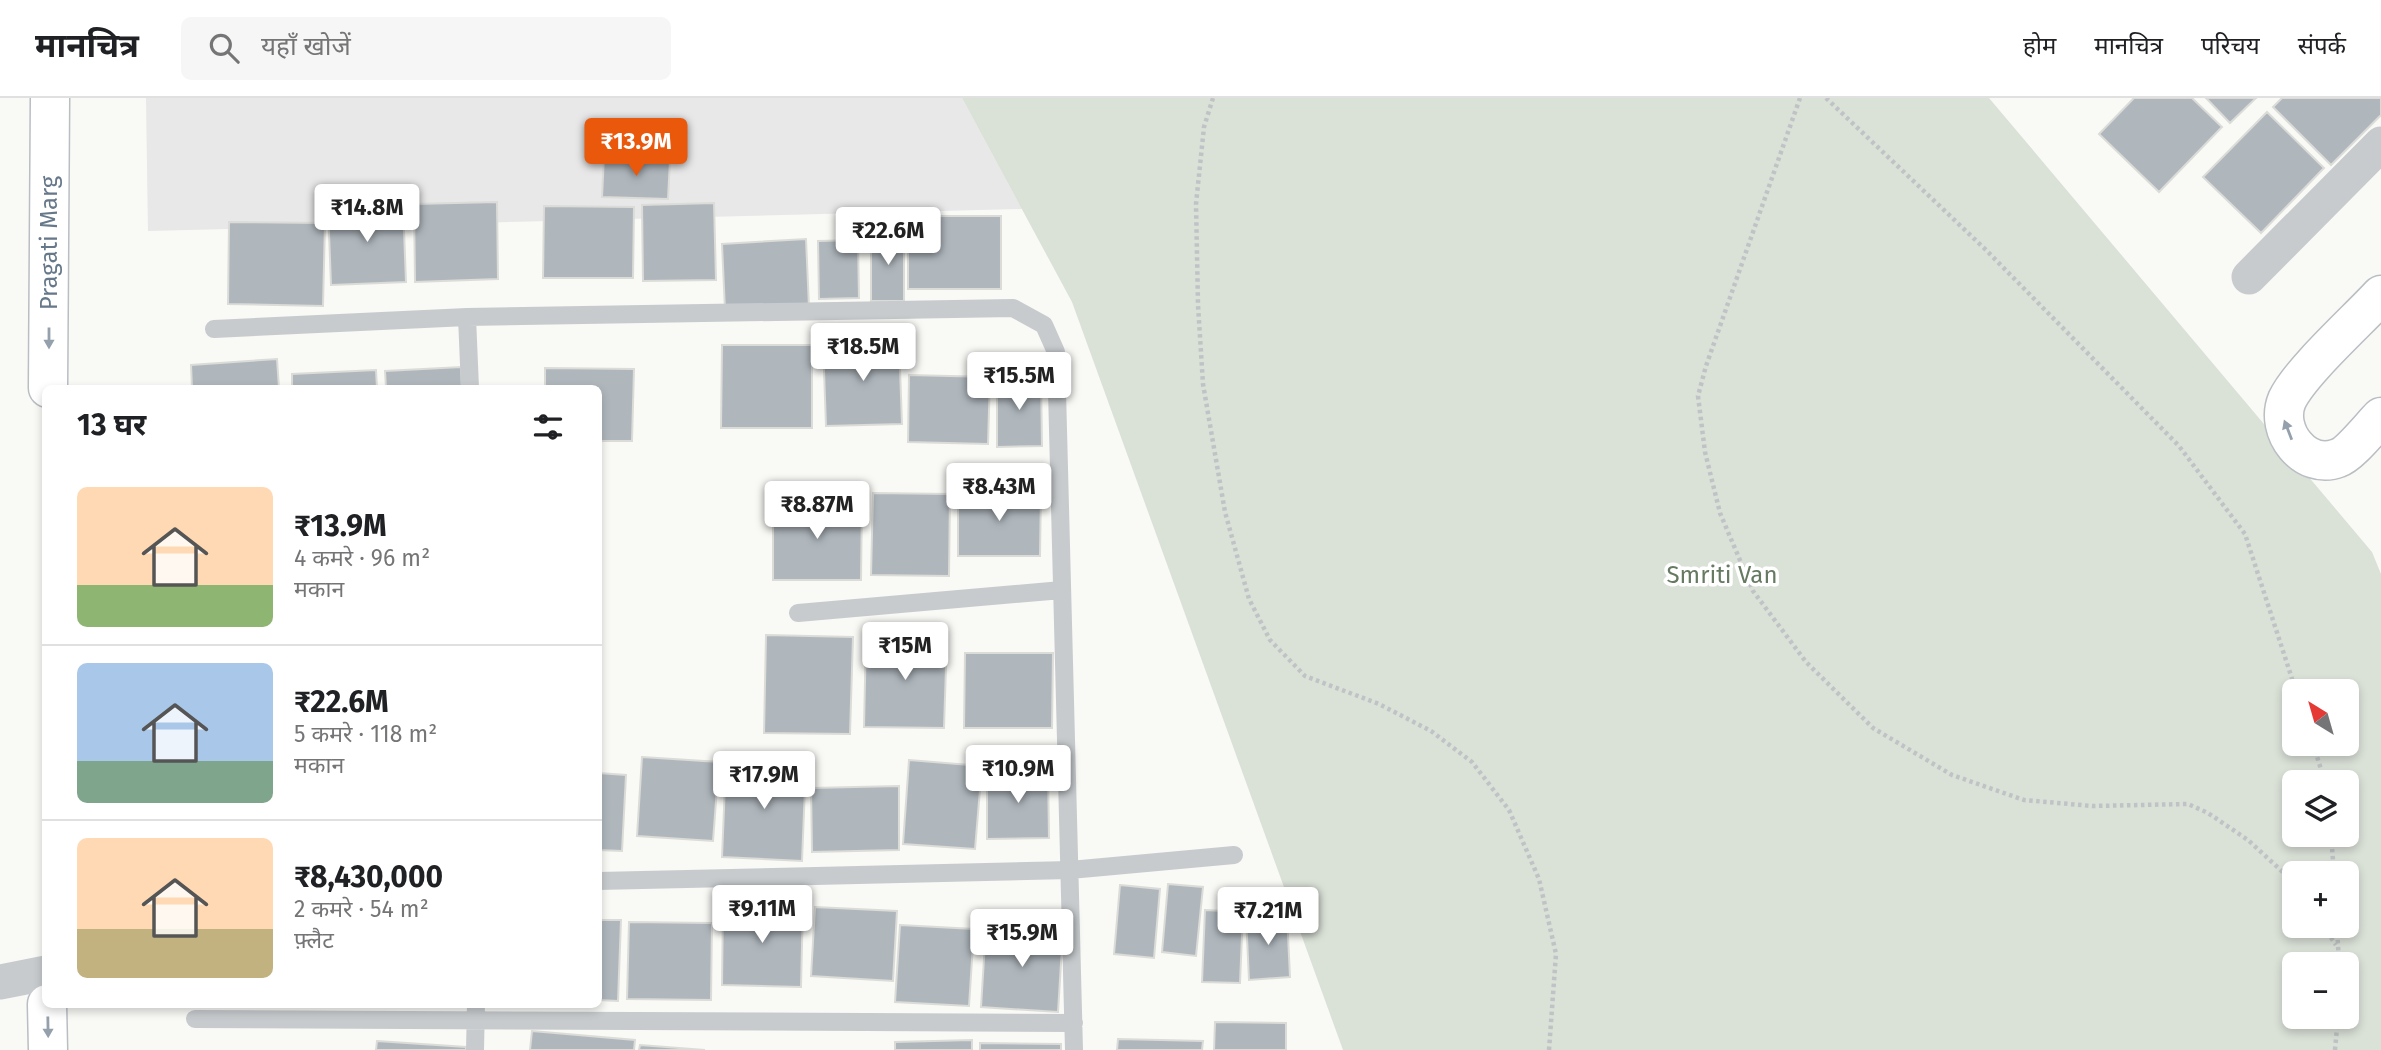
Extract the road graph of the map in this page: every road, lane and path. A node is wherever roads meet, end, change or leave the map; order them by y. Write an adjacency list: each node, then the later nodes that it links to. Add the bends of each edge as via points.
1 (50, 98): 10 (main road, Pragati Marg, one-way to 10)
2 (1213, 98): 34 (path, via 1204,127 1196,204 1203,384 1225,512 1249,599 1270,640 1305,676 1432,731 1472,762 1509,810 1539,879 1556,954)
3 (1800, 98): 18 (path, via 1698,396 1720,513 1753,590 1806,662 1873,728 1952,775 2024,800 2092,806 2188,804 2248,840)
4 (1826, 98): 15 (path, via 1986,250 2179,446 2245,534)
5 (2381, 144): 6 (street)
6 (2249, 277)
7 (2381, 295): 12 (main road, one-way to 7, via 2340,458 2324,461 2306,457 2291,440 2283,418 2288,400 2306,375)
8 (467, 317): 9 (lane); 11 (lane); 13 (lane, via 1013,308 1044,326 1056,352)
9 (214, 329)
10 (48, 385)
11 (471, 385)
12 (2381, 417)
13 (1062, 590): 14 (lane); 17 (lane)
14 (798, 613)
15 (2292, 679)
16 (1234, 855): 17 (lane)
17 (1070, 870): 19 (lane); 29 (lane)
18 (2282, 870)
19 (602, 881)
20 (2332, 938): 22 (path)
21 (2338, 938): 22 (path)
22 (2338, 947): 23 (path)
23 (2338, 952)
24 (42, 974): 25 (street)
25 (0, 982)
26 (47, 1008): 31 (main road, one-way to 31)
27 (476, 1013): 28 (lane); 29 (lane); 32 (lane)
28 (195, 1019)
29 (1074, 1023): 33 (lane)
30 (2337, 1029): 35 (path)
31 (48, 1050)
32 (475, 1050)
33 (1074, 1050)
34 (1549, 1050)
35 (2335, 1050)

